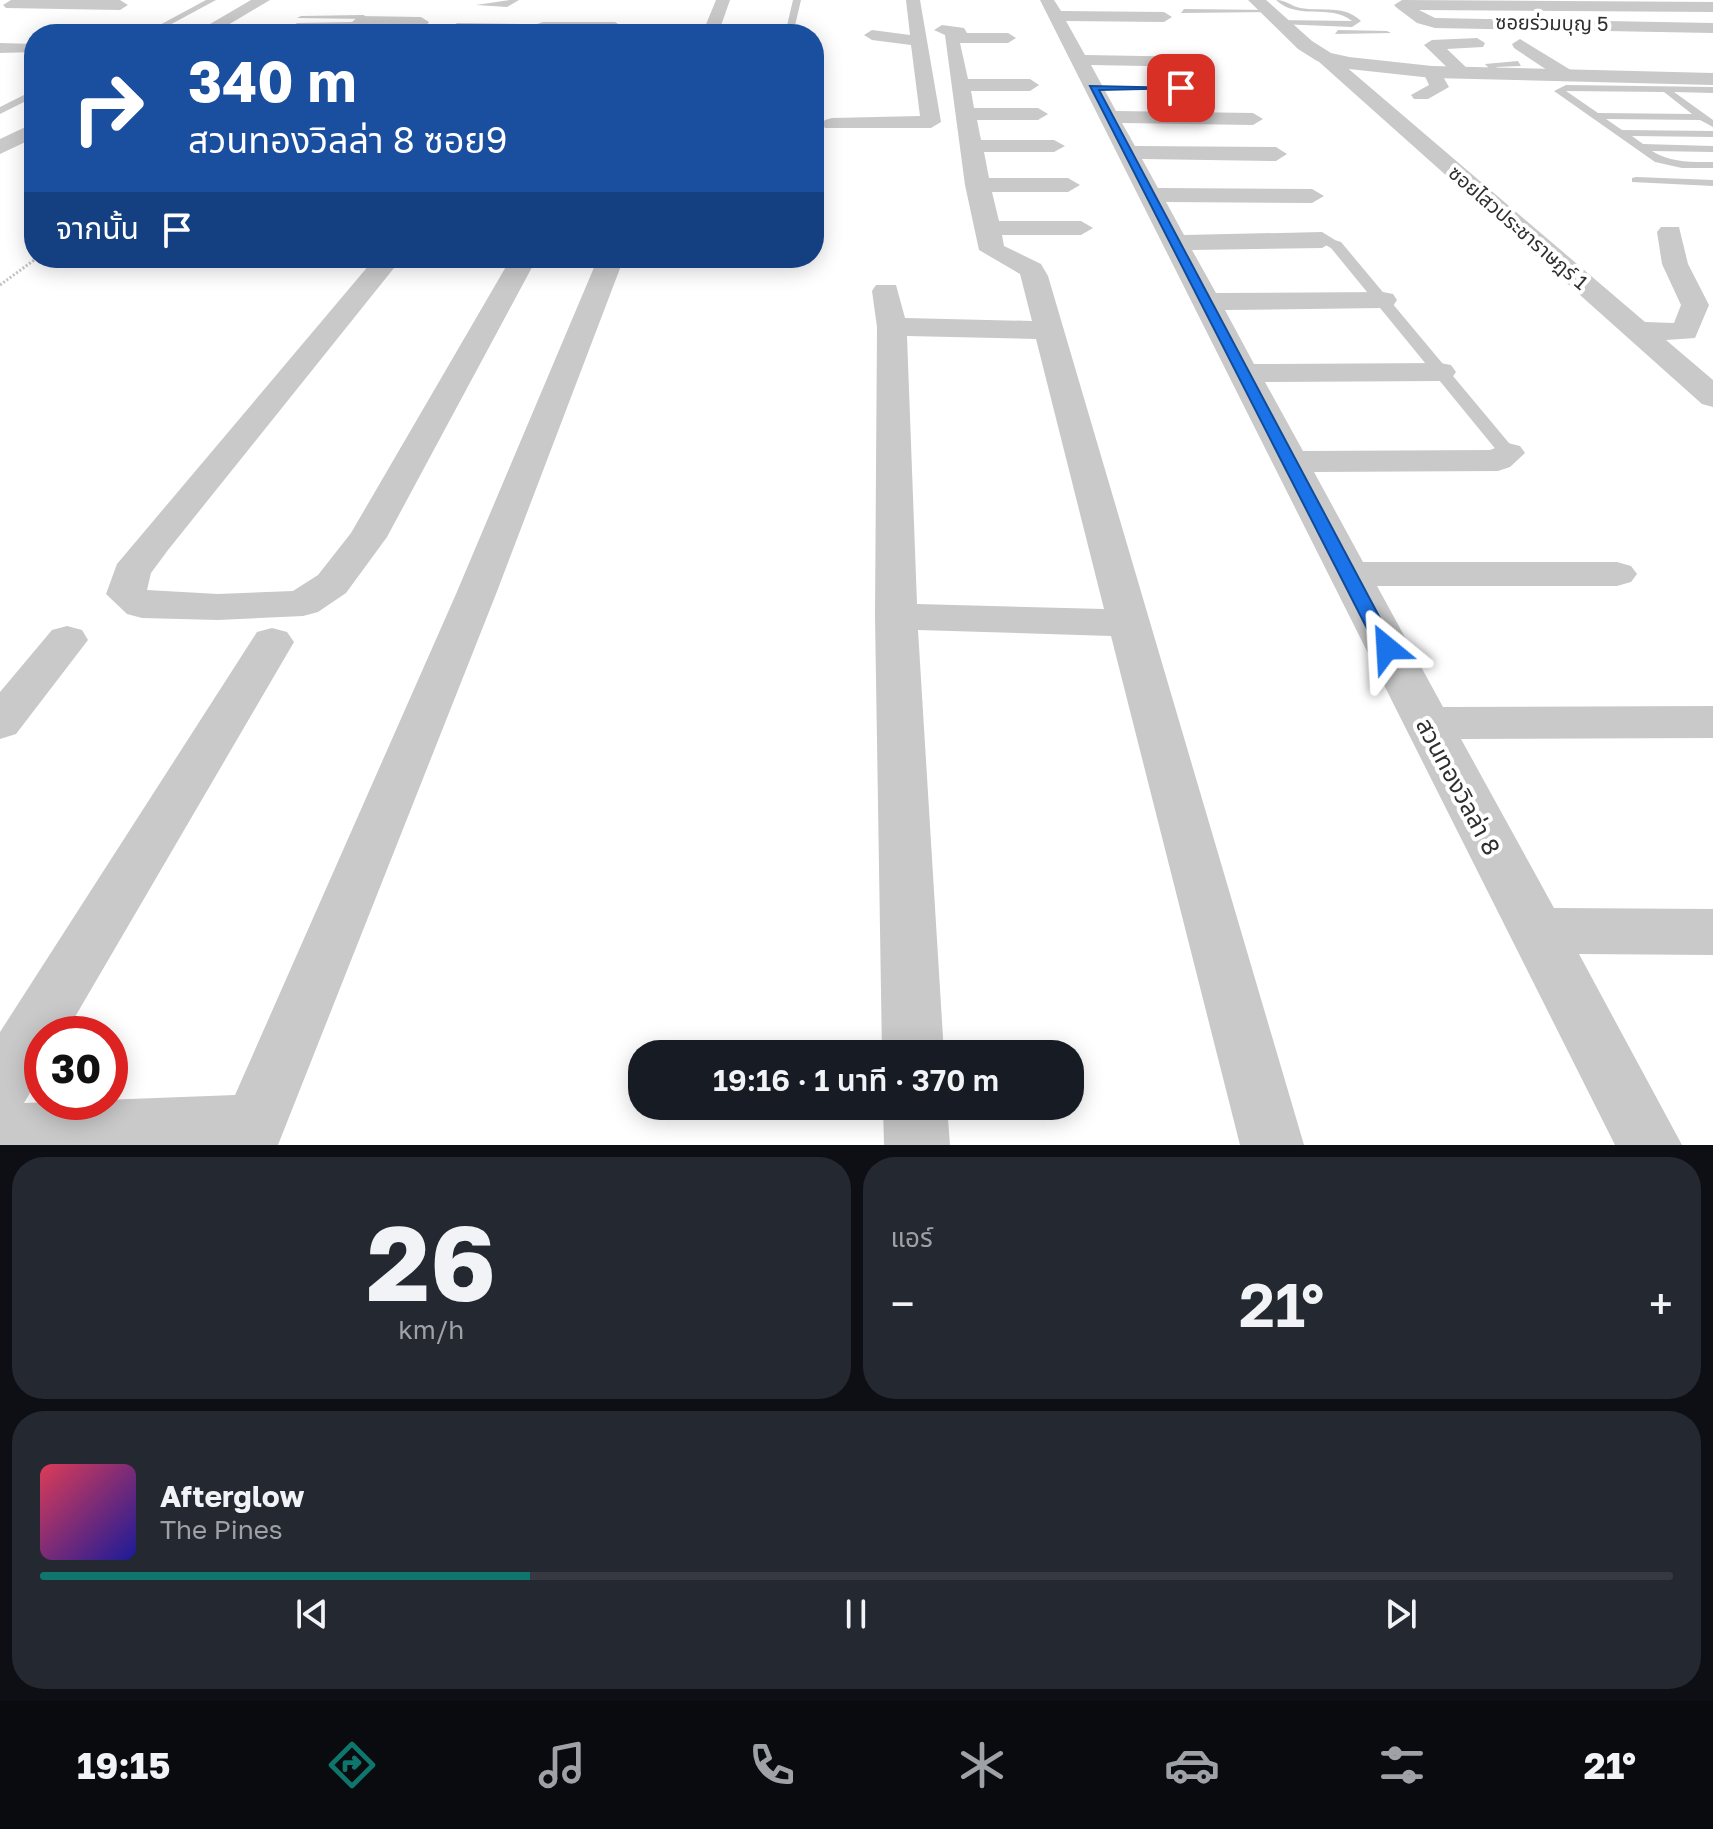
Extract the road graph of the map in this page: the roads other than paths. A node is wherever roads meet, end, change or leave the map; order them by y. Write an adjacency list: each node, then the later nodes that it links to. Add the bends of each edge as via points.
1 (212, 0): 17 (lane)
2 (262, 0): 18 (street)
3 (515, 0): 6 (lane, via 507,5)
4 (723, 0): 24 (street)
5 (797, 0): 25 (lane)
6 (483, 3): 23 (street)
7 (12, 5): 8 (street)
8 (120, 5)
9 (1529, 5): 11 (street); 26 (street); 26 (street, via 1402,5 1435,23)
10 (918, 6): 30 (street)
11 (1713, 7)
12 (424, 11): 20 (street, via 380,5)
13 (1184, 11): 14 (lane)
14 (1274, 16): 14 (lane, via 1352,25 1357,21 1347,11 1289,8); 28 (lane); 39 (street, ซอยไสวประชาราษฎร์ 1)
15 (1164, 17): 38 (street)
16 (299, 23): 19 (street)
17 (166, 24)
18 (219, 24)
19 (326, 24)
20 (355, 24)
21 (376, 24): 22 (street)
22 (420, 24)
23 (461, 24)
24 (714, 24)
25 (791, 24)
26 (1560, 26): 27 (street)
27 (1713, 28)
28 (1387, 33)
29 (872, 35): 30 (street)
30 (918, 35): 50 (street); 50 (street, via 958,31)
31 (1008, 38): 50 (street)
32 (1507, 43): 33 (street, ซอยร่วมบุญ 5); 43 (street, ซอยร่วมบุญ 5, via 1432,45); 45 (street)
33 (1547, 44)
34 (1668, 46): 35 (street)
35 (1713, 46)
36 (0, 48): 37 (street)
37 (24, 48)
38 (1082, 55): 40 (street); 59 (street); 69 (street, สวนทองวิลล่า 8)
39 (1324, 57): 42 (street, ซอยไสวประชาราษฎร์ 1); 89 (street, ซอยไสวประชาราษฎร์ 1)
40 (1201, 62)
41 (1518, 64): 44 (lane, via 1489,64)
42 (1432, 72): 43 (street, ซอยไสวประชาราษฎร์ 1); 51 (street, via 1440,87)
43 (1463, 73): 44 (street, ซอยไสวประชาราษฎร์ 1)
44 (1498, 74): 45 (street, ซอยไสวประชาราษฎร์ 1)
45 (1568, 76): 46 (street, ซอยไสวประชาราษฎร์ 1)
46 (1618, 77): 48 (street, ซอยไสวประชาราษฎร์ 1); 49 (lane)
47 (1030, 85): 50 (street)
48 (1711, 88): 49 (lane)
49 (1660, 89): 53 (lane); 57 (lane, via 1560,89)
50 (958, 90): 56 (street); 60 (street); 65 (street); 74 (street)
51 (1421, 95)
52 (24, 98): 55 (lane)
53 (1687, 101): 54 (lane); 58 (lane)
54 (1713, 102)
55 (0, 111)
56 (1038, 114)
57 (1594, 116): 58 (lane); 62 (lane)
58 (1701, 117): 61 (lane)
59 (1253, 119)
60 (832, 124)
61 (1713, 124)
62 (1618, 133): 63 (lane); 66 (lane)
63 (1713, 134)
64 (24, 135): 67 (street)
65 (1054, 146)
66 (1639, 146): 68 (lane); 71 (lane, via 1669,163)
67 (0, 148)
68 (1713, 149)
69 (1127, 152): 70 (street); 76 (street, สวนทองวิลล่า 8)
70 (1276, 154)
71 (1713, 165)
72 (1636, 180): 73 (lane)
73 (1713, 183)
74 (977, 185): 75 (street); 78 (street)
75 (1068, 185)
76 (1150, 195): 77 (street); 82 (street, สวนทองวิลล่า 8)
77 (1312, 196)
78 (987, 228): 79 (street); 88 (street, via 992,250 1032,270)
79 (1081, 228)
80 (1670, 232): 90 (street, via 1675,264 1695,305)
81 (1322, 240): 82 (street); 86 (lane, via 1336,245)
82 (1175, 243): 87 (street, สวนทองวิลล่า 8)
83 (381, 268): 84 (street, via 154,542 131,572 126,594 142,605 303,603 332,584 368,537)
84 (518, 268)
85 (607, 268): 111 (street)
86 (1383, 300): 87 (street); 91 (lane)
87 (1206, 302): 92 (street, สวนทองวิลล่า 8)
88 (1049, 330): 98 (street, via 889,309); 99 (street)
89 (1638, 331): 90 (street); 93 (street, ซอยไสวประชาราษฎร์ 1)
90 (1699, 332)
91 (1440, 372): 92 (street); 94 (lane)
92 (1244, 373): 95 (street, สวนทองวิลล่า 8)
93 (1713, 397)
94 (1508, 453): 95 (street, via 1498,460)
95 (1290, 462): 96 (street, สวนทองวิลล่า 8)
96 (1349, 574): 97 (street); 104 (street, สวนทองวิลล่า 8)
97 (1617, 574)
98 (896, 616): 99 (street); 107 (street)
99 (1129, 623): 113 (street)
100 (67, 640): 103 (street)
101 (272, 642): 108 (street)
102 (1713, 722): 104 (street)
103 (0, 723)
104 (1425, 723): 105 (street, สวนทองวิลล่า 8)
105 (1537, 931): 106 (street); 114 (street, สวนทองวิลล่า 8)
106 (1713, 932)
107 (912, 1040)
108 (0, 1087)
109 (916, 1120): 112 (street)
110 (0, 1135): 111 (street)
111 (250, 1135)
112 (917, 1145)
113 (1272, 1145)
114 (1649, 1145)

